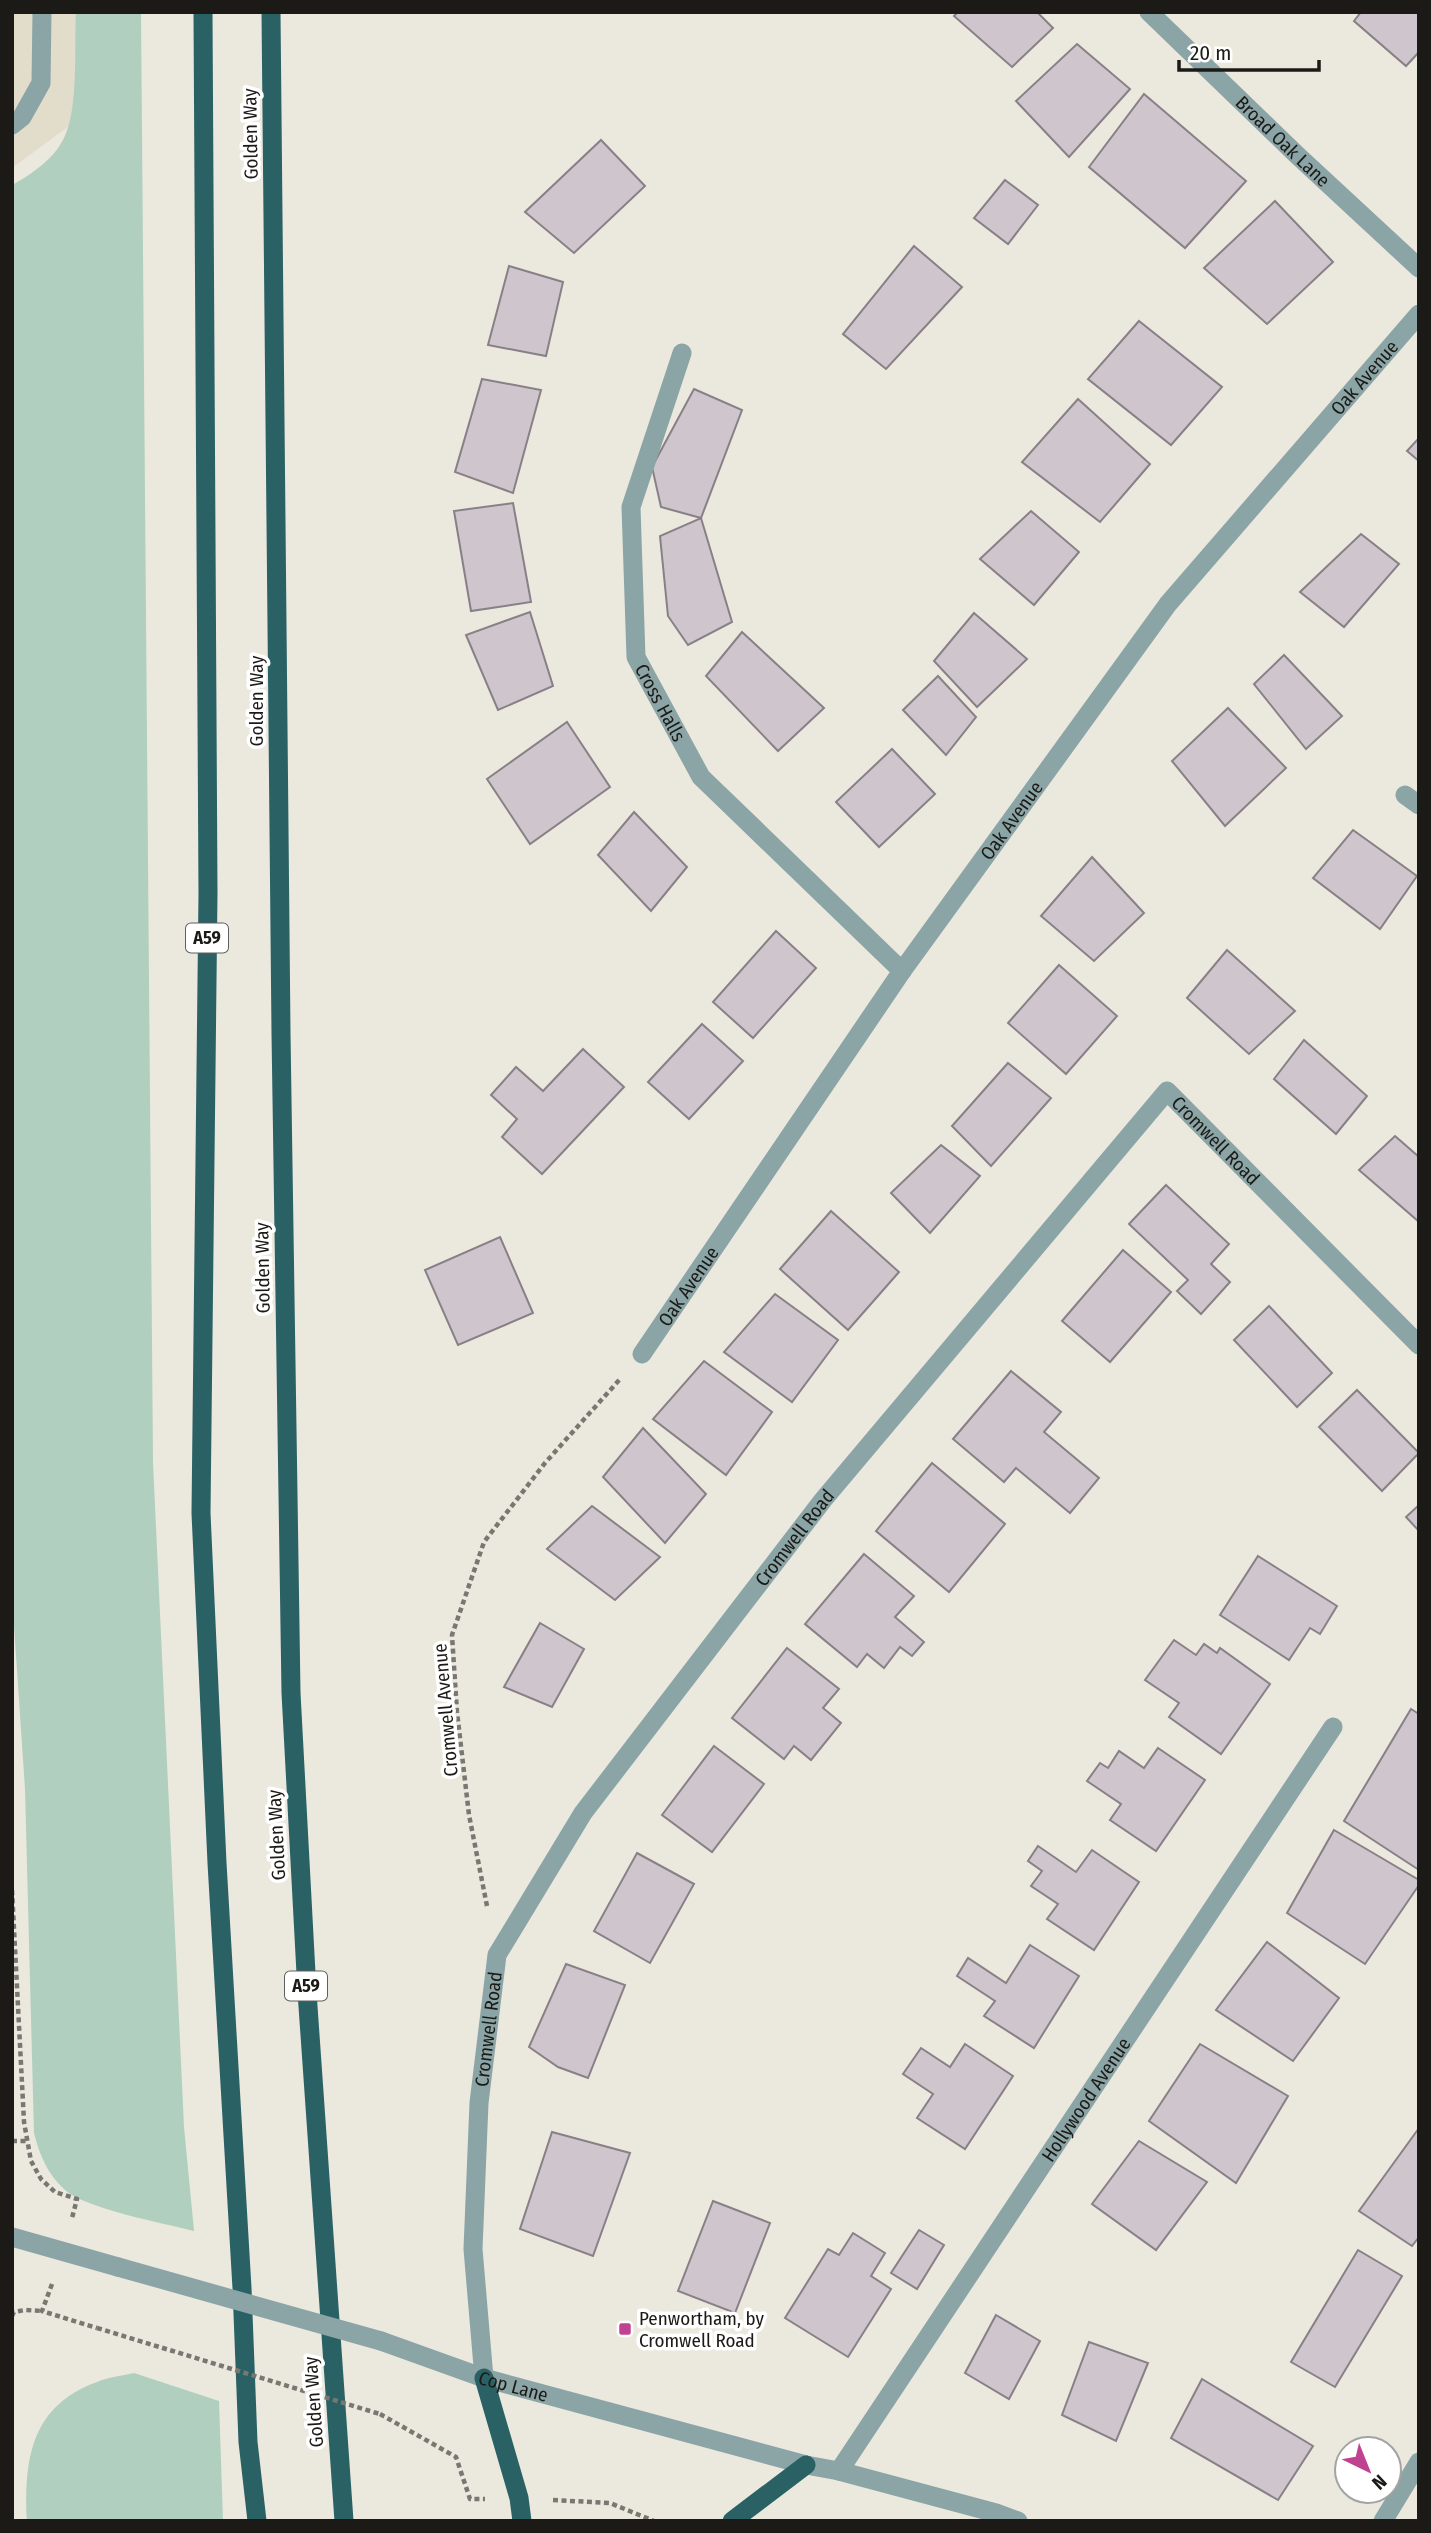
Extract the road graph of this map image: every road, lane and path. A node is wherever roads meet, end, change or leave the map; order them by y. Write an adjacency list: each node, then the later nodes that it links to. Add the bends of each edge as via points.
1 (42, 12): 5 (street, via 41,83 22,117)
2 (203, 12): 26 (highway, A59, via 208,907 201,1513 248,2442)
3 (271, 12): 27 (highway, Golden Way / A59, via 291,1693)
4 (1149, 12): 6 (street, Broad Oak Lane)
5 (12, 125)
6 (1419, 268)
7 (1419, 314): 9 (street, Oak Avenue, via 1168,604)
8 (682, 353): 9 (street, Cross Halls, via 631,507 636,657 701,777)
9 (902, 971): 11 (street, Oak Avenue)
10 (1419, 1345): 14 (street, Cromwell Road, via 1167,1091 823,1500 583,1813)
11 (642, 1354): 14 (path, Cromwell Avenue, via 545,1463 484,1542 452,1635 469,1815)
12 (1334, 1727): 24 (street, Hollywood Avenue)
13 (12, 1890): 16 (path)
14 (497, 1955): 21 (street, Cromwell Road, via 479,2103 473,2249)
15 (12, 2141): 16 (path)
16 (27, 2141): 18 (path, via 41,2179 55,2192 77,2199)
17 (12, 2237): 18 (street, Cop Lane)
18 (63, 2252): 19 (path); 21 (street, Cop Lane, bridge, via 381,2341)
19 (42, 2311): 20 (path, via 24,2310); 25 (path, bridge, via 380,2414 456,2457 470,2499)
20 (12, 2316)
21 (484, 2378): 23 (street, Cop Lane); 25 (highway)
22 (1419, 2462): 32 (street)
23 (806, 2465): 24 (street, Cop Lane); 30 (highway)
24 (839, 2471): 31 (street, Cop Lane)
25 (519, 2498): 28 (highway); 29 (path, via 610,2503)
26 (257, 2521)
27 (344, 2521)
28 (522, 2521)
29 (654, 2521)
30 (732, 2521)
31 (1018, 2521)
32 (1383, 2521)

